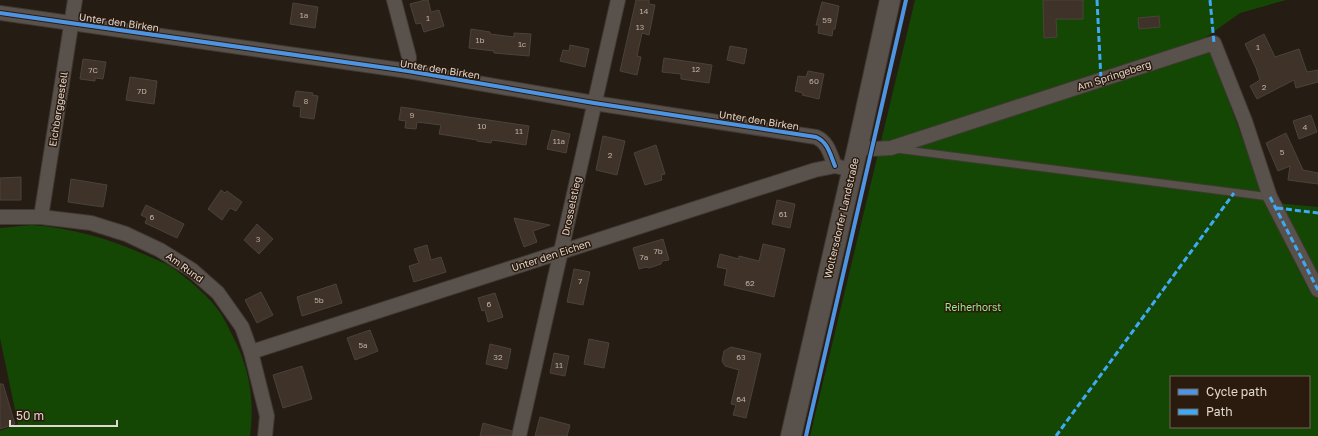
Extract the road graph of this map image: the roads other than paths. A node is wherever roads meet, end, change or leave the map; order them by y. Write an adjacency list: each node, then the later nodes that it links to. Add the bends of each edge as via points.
1 (75, 0): 6 (street, Eichberggestell)
2 (394, 0): 7 (street, via 409,57)
3 (618, 0): 8 (street, Drosselstieg)
4 (890, 0): 9 (main road, Woltersdorfer Landstraße)
5 (0, 13): 6 (street, Unter den Birken)
6 (71, 24): 7 (street, Unter den Birken); 14 (street, Eichberggestell)
7 (408, 71): 8 (street, Unter den Birken)
8 (594, 103): 11 (street, Unter den Birken, via 816,137 822,139); 15 (street, Drosselstieg)
9 (858, 146): 10 (street, Am Springeberg); 11 (main road, Woltersdorfer Landstraße)
10 (891, 148): 12 (lane); 12 (street, Am Springeberg, via 1214,42)
11 (843, 168): 15 (street, Unter den Eichen, via 815,170); 22 (main road, Woltersdorfer Landstraße)
12 (1270, 197): 16 (street)
13 (0, 217): 14 (street, Am Rund)
14 (41, 217): 17 (street, Am Rund, via 91,223 126,234 160,250 192,270 218,293 242,327)
15 (561, 252): 17 (street, Unter den Eichen); 21 (street, Drosselstieg)
16 (1318, 290)
17 (251, 352): 18 (street, Am Rund)
18 (267, 416): 19 (street, Am Rund); 20 (street)
19 (265, 436)
20 (272, 436)
21 (519, 436)
22 (791, 436)

